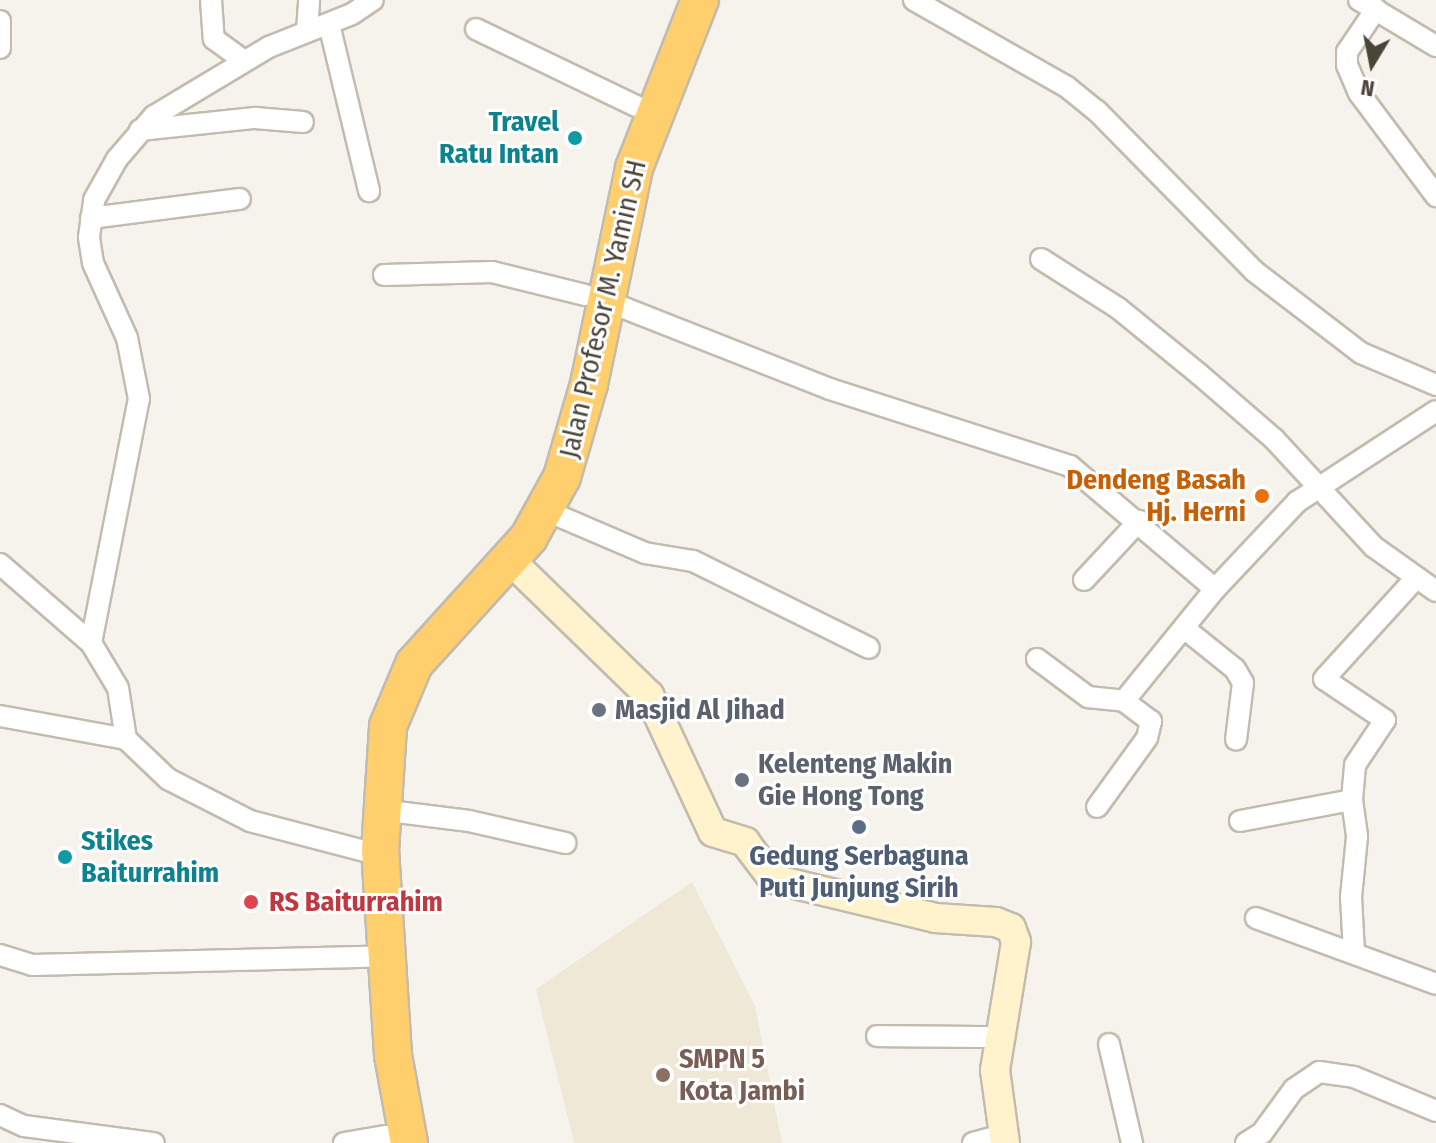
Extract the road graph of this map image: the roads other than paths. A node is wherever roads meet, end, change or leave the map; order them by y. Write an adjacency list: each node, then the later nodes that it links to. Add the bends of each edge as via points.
1 (211, 0): 13 (street, via 214,39)
2 (309, 0): 9 (street)
3 (373, 0): 9 (street)
4 (678, 0): 14 (highway, Jalan Profesor M. Yamin SH)
5 (700, 0): 23 (highway, Jalan Profesor M. Yamin SH, via 634,168)
6 (914, 0): 24 (street, via 1067,87 1254,271 1361,353)
7 (1368, 5): 11 (street); 18 (street, via 1347,52 1351,77)
8 (0, 21): 12 (street)
9 (318, 27): 13 (street); 17 (street)
10 (476, 29): 14 (street)
11 (1436, 46)
12 (0, 48)
13 (244, 61): 16 (street, via 183,96)
14 (636, 106): 23 (highway, Jalan Profesor M. Yamin SH, via 597,227)
15 (303, 122): 16 (street, via 255,118)
16 (140, 130): 20 (street, via 98,191)
17 (369, 191)
18 (1436, 196)
19 (240, 199): 20 (street)
20 (91, 218): 36 (street, via 93,263 127,338 139,399)
21 (1041, 259): 26 (street, via 1093,290 1199,374 1274,439)
22 (384, 275): 23 (street, via 492,272)
23 (594, 298): 27 (highway, Jalan Profesor M. Yamin SH, via 577,438); 28 (street, via 830,389 1070,466); 48 (highway, Jalan Profesor M. Yamin SH, via 557,433 527,503 489,552 421,621 388,669 368,738)
24 (1436, 385)
25 (1436, 411): 26 (street)
26 (1317, 485): 31 (street, via 1359,534); 33 (street)
27 (547, 511): 29 (highway, Jalan Profesor M. Yamin SH); 37 (street, via 645,553 693,561)
28 (1139, 521): 32 (street); 33 (street)
29 (510, 560): 45 (highway, Jalan Profesor M. Yamin SH, via 435,636 399,691 388,726); 55 (street, via 649,695 713,832 745,842 773,879 935,918 1011,928 1016,942)
30 (0, 564): 36 (street)
31 (1415, 579): 34 (street); 43 (street, via 1324,679 1385,720 1355,765)
32 (1084, 580)
33 (1215, 589): 35 (street)
34 (1436, 591)
35 (1184, 628): 39 (street); 42 (street, via 1240,676 1244,698)
36 (91, 643): 41 (street, via 118,688)
37 (869, 648)
38 (1037, 659): 39 (street, via 1093,700)
39 (1124, 701): 44 (street, via 1144,712 1151,726)
40 (0, 716): 41 (street)
41 (126, 739): 48 (street, via 168,779 250,821)
42 (1236, 740)
43 (1352, 800): 46 (street); 50 (street)
44 (1097, 807)
45 (381, 810): 47 (street, via 469,821); 60 (highway, Jalan Profesor M. Yamin SH)
46 (1240, 821)
47 (566, 843)
48 (364, 851): 52 (highway, Jalan Profesor M. Yamin SH)
49 (1256, 918): 50 (street)
50 (1354, 952): 53 (street)
51 (0, 955): 52 (street, via 32,965)
52 (369, 957): 60 (highway, Jalan Profesor M. Yamin SH)
53 (1436, 984)
54 (877, 1036): 55 (street)
55 (1000, 1037): 59 (street, via 995,1070)
56 (1109, 1044): 64 (street)
57 (1436, 1111): 65 (street, via 1354,1077 1319,1072 1294,1089 1262,1133)
58 (0, 1115): 61 (street, via 24,1126)
59 (1004, 1139): 63 (street)
60 (394, 1141): 62 (street)
61 (154, 1143)
62 (344, 1143)
63 (973, 1143)
64 (1132, 1143)
65 (1246, 1143)

